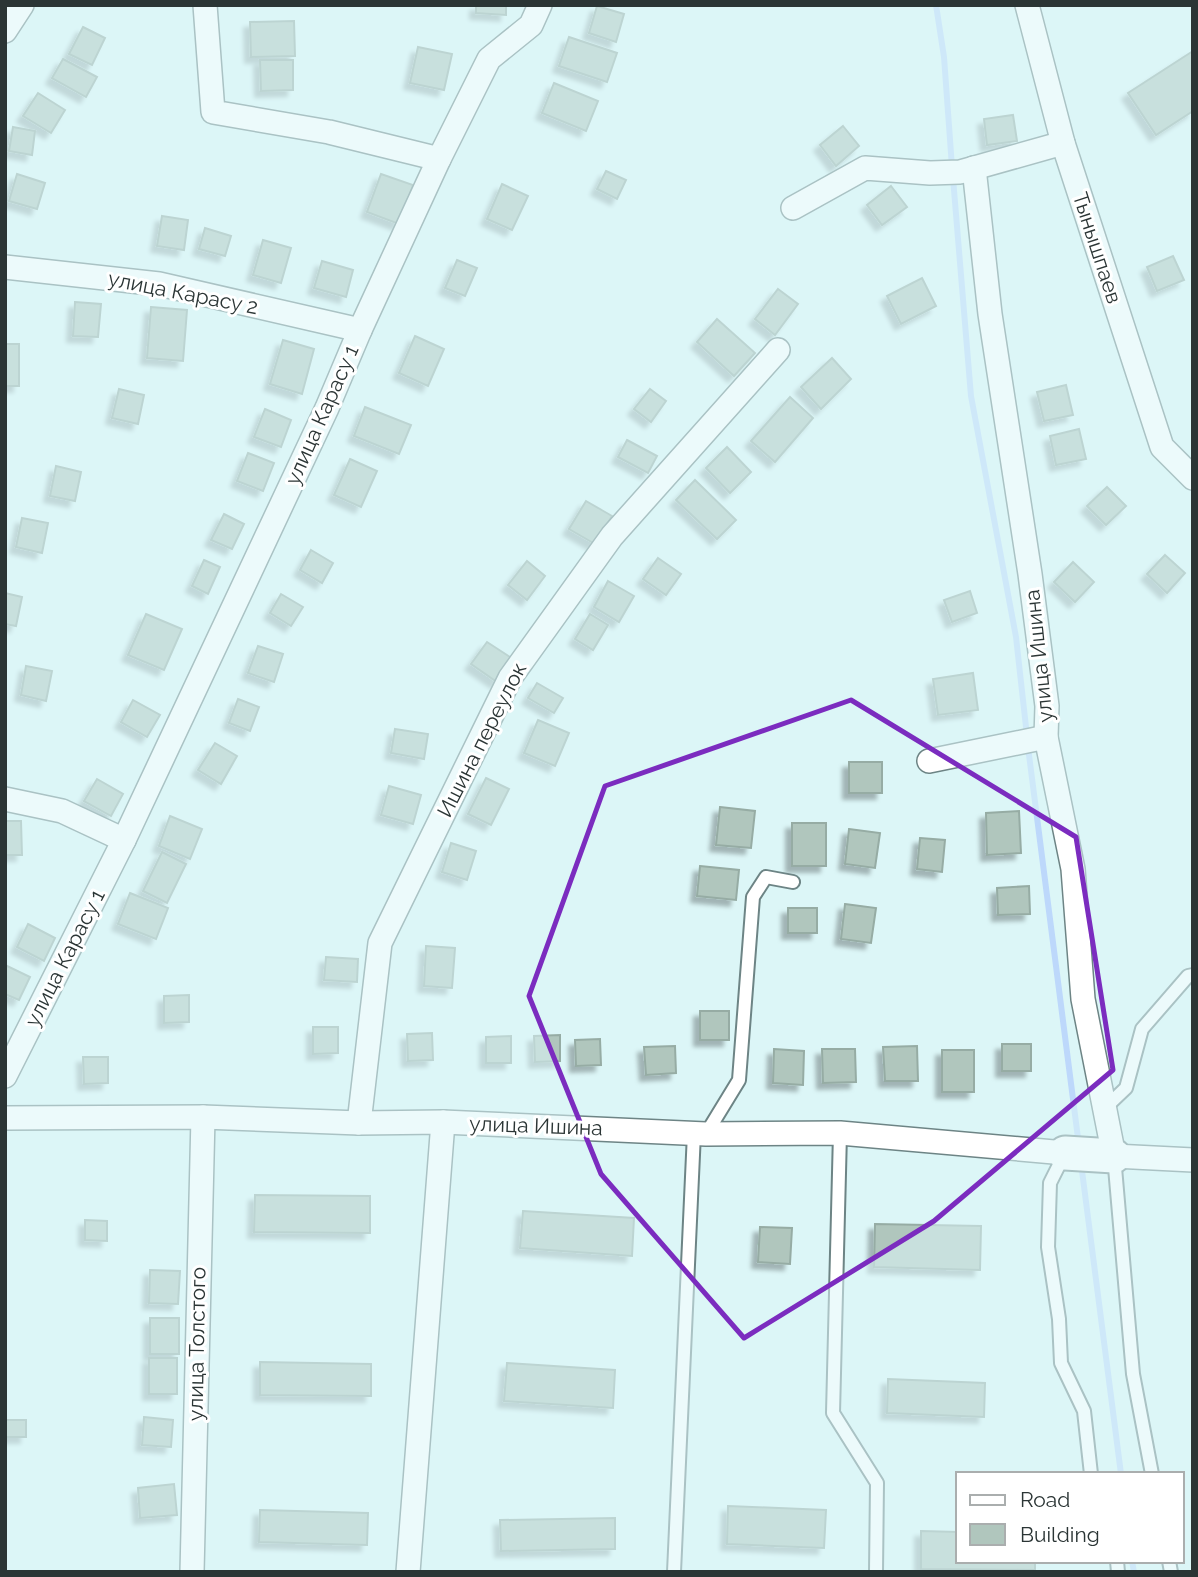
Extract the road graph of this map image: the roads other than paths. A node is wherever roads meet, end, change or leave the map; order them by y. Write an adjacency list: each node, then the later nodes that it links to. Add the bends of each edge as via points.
1 (22, 5): 5 (street)
2 (205, 5): 7 (street, via 213,112 330,132)
3 (540, 5): 7 (street, улица Карасу 1, via 531,25 489,59)
4 (1027, 5): 6 (street, Тынышпаев)
5 (5, 31)
6 (1063, 143): 8 (street); 13 (street, Тынышпаев, via 1162,447)
7 (439, 159): 11 (street, улица Карасу 1)
8 (967, 170): 9 (street, via 930,173 865,168); 14 (street, улица Ишина, via 1030,575 1047,706)
9 (793, 208)
10 (5, 267): 11 (street, улица Карасу 2, via 159,284)
11 (360, 330): 17 (street, улица Карасу 1)
12 (778, 350): 25 (street, Ишина переулок, via 612,536 510,678 380,943)
13 (1193, 478)
14 (1046, 737): 15 (street); 21 (street, улица Ишина, via 1073,869 1083,999)
15 (929, 761)
16 (5, 799): 17 (street, via 62,811)
17 (124, 840): 20 (street, улица Карасу 1)
18 (793, 882): 26 (lane, via 766,877 753,897 739,1080)
19 (1193, 975): 21 (lane, via 1142,1029 1126,1088)
20 (5, 1076)
21 (1105, 1108): 29 (street, улица Ишина)
22 (202, 1117): 23 (street, улица Ишина); 25 (street, улица Ишина); 33 (street, улица Толстого)
23 (5, 1118)
24 (443, 1122): 25 (street, улица Ишина); 26 (street, улица Ишина); 34 (street)
25 (359, 1123)
26 (700, 1133): 27 (street, улица Ишина); 35 (lane)
27 (841, 1133): 28 (street, улица Ишина); 36 (lane, via 833,1413 877,1483)
28 (1065, 1153): 29 (street); 31 (lane, via 1050,1184 1048,1247 1061,1363 1084,1411)
29 (1114, 1156): 30 (street); 32 (lane, via 1133,1374)
30 (1193, 1160)
31 (1091, 1472)
32 (1152, 1472)
33 (192, 1572)
34 (408, 1572)
35 (674, 1572)
36 (876, 1572)

